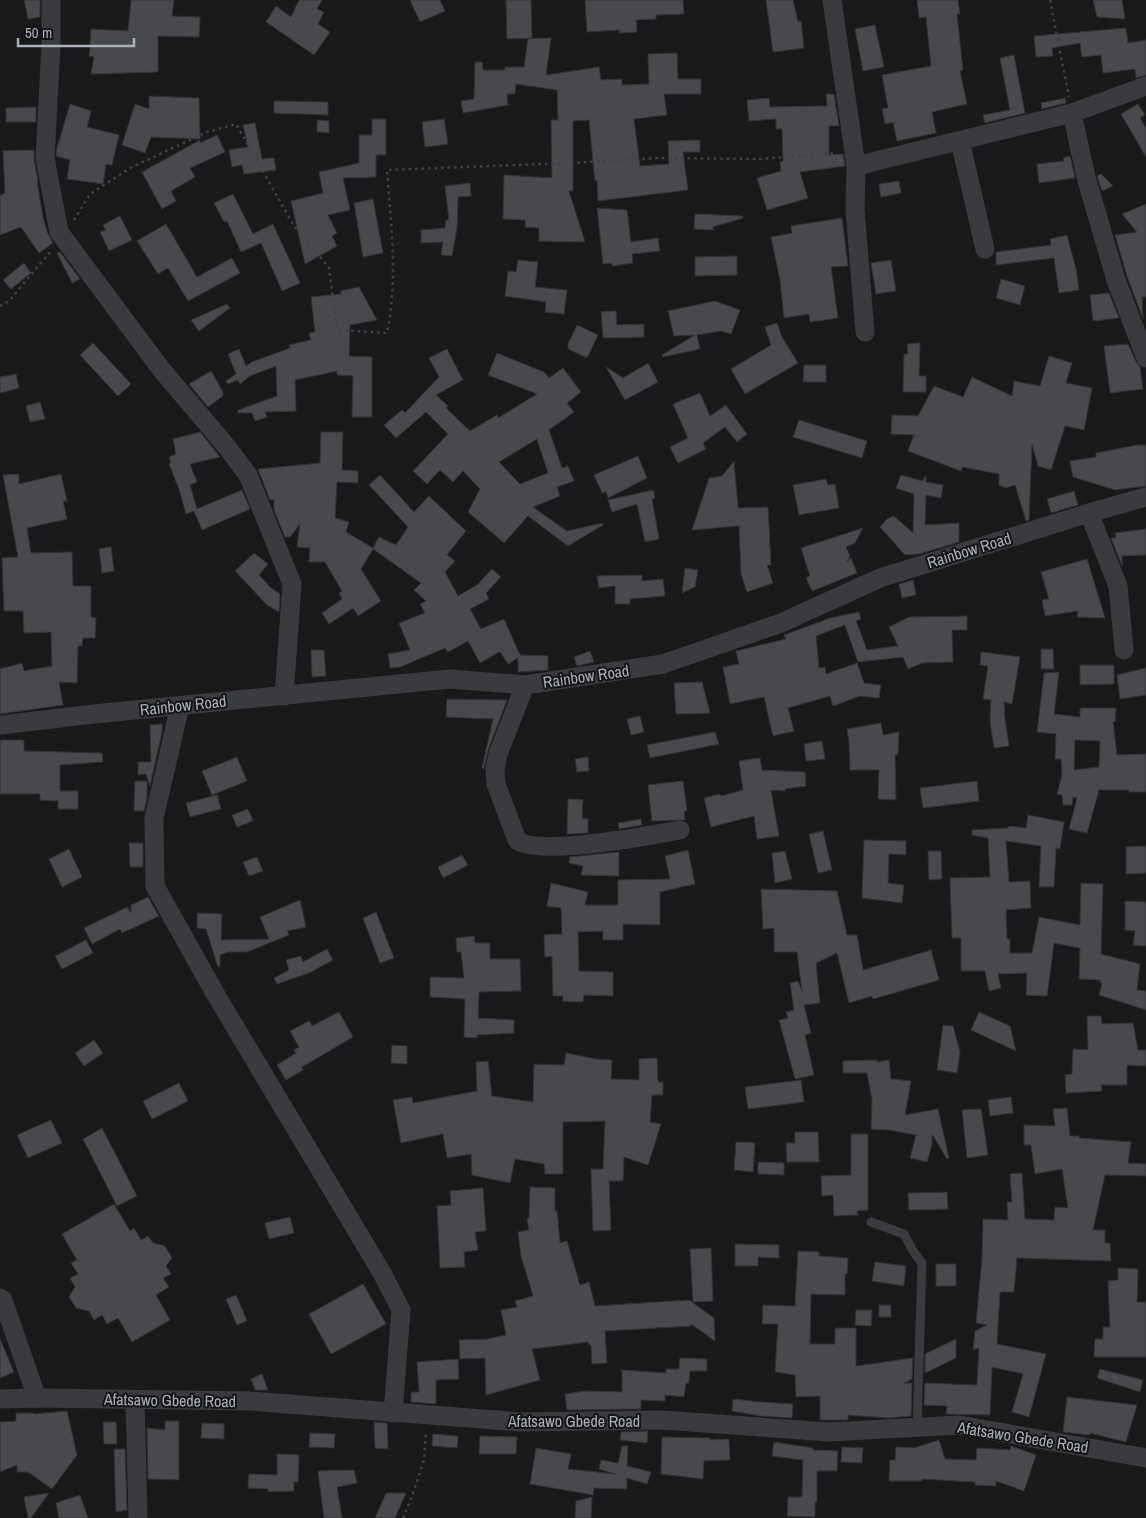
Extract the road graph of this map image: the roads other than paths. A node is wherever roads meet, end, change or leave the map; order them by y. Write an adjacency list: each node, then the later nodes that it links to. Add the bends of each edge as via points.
1 (51, 0): 14 (street, via 45,158 59,232 161,369 248,476 292,584)
2 (832, 0): 6 (street)
3 (1146, 86): 4 (street)
4 (1072, 113): 5 (street); 9 (street, via 1086,176 1116,280)
5 (960, 141): 6 (street); 7 (street)
6 (855, 159): 8 (street, via 855,210)
7 (985, 249)
8 (865, 332)
9 (1146, 358)
10 (1146, 497): 11 (street, Rainbow Road)
11 (1089, 513): 12 (street, via 1118,586); 13 (street, Rainbow Road, via 880,578 781,623 663,664)
12 (1124, 650)
13 (525, 685): 14 (street, Rainbow Road, via 450,679); 17 (street, via 495,768 496,784 517,840 528,845 568,846)
14 (284, 696): 15 (street, Rainbow Road)
15 (180, 706): 16 (street, Rainbow Road); 23 (street, via 154,818 155,886 401,1310)
16 (0, 725)
17 (680, 830)
18 (871, 1222): 24 (lane, via 904,1234 922,1262)
19 (0, 1298): 20 (street)
20 (37, 1398): 21 (street, Afatsawo Gbede Road); 22 (street, Afatsawo Gbede Road)
21 (0, 1399)
22 (134, 1400): 23 (street, Afatsawo Gbede Road, via 249,1401); 26 (street)
23 (394, 1414): 24 (street, Afatsawo Gbede Road, via 521,1422 663,1420 829,1432)
24 (917, 1427): 25 (street, Afatsawo Gbede Road, via 959,1425)
25 (1146, 1458)
26 (138, 1518)

